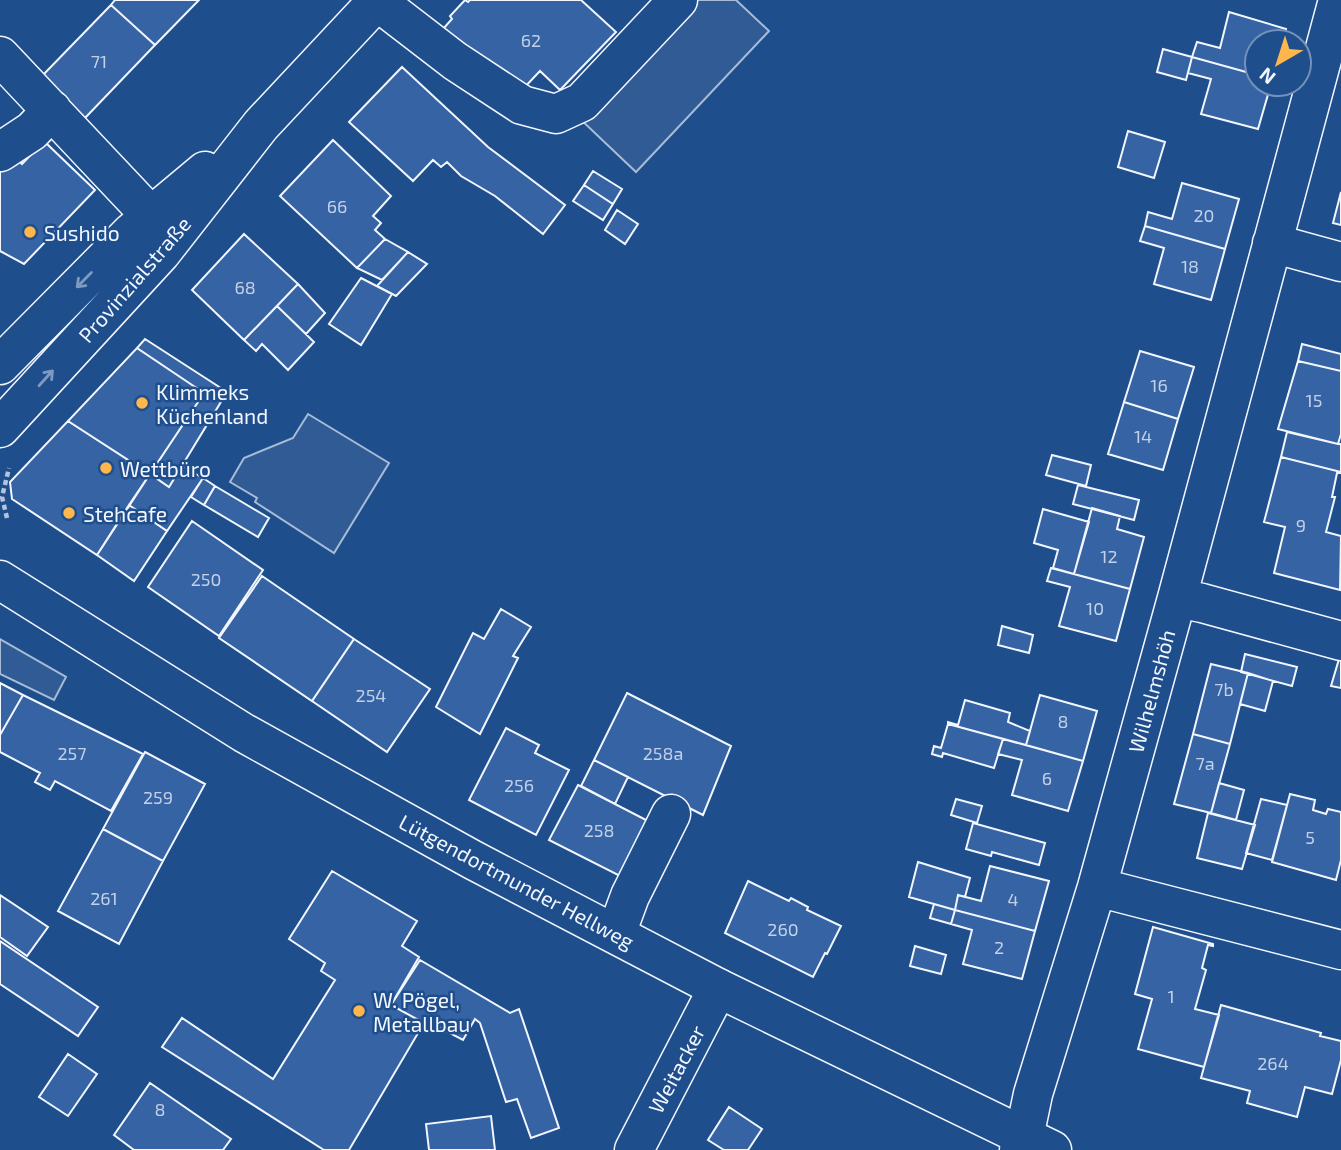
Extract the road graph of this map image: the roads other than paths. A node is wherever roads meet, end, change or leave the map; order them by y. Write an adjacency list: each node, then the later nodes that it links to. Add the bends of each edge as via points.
1 (678, 0): 3 (main road, via 582,102 556,114 522,105)
2 (1338, 0): 9 (main road, Wilhelmshöh)
3 (377, 1): 6 (main road, Provinzialstraße)
4 (0, 56): 5 (main road)
5 (52, 110): 7 (main road, via 32,131); 8 (main road)
6 (261, 125): 8 (main road, Provinzialstraße); 12 (main road, Provinzialstraße, one-way to 6)
7 (0, 152)
8 (151, 216): 11 (main road, Provinzialstraße, one-way to 11)
9 (1272, 243): 10 (main road); 14 (main road, Wilhelmshöh)
10 (1341, 262)
11 (0, 365)
12 (5, 445)
13 (0, 580): 18 (main road, Lütgendortmunder Hellweg, via 244,733)
14 (1177, 598): 15 (main road); 17 (main road, Wilhelmshöh)
15 (1341, 641)
16 (671, 814): 18 (main road)
17 (1097, 887): 19 (main road); 21 (main road, Wilhelmshöh, via 1033,1094)
18 (616, 934): 20 (main road, Lütgendortmunder Hellweg)
19 (1341, 950)
20 (718, 988): 21 (main road, Lütgendortmunder Hellweg); 22 (main road, Weitacker)
21 (1032, 1146)
22 (634, 1150)

